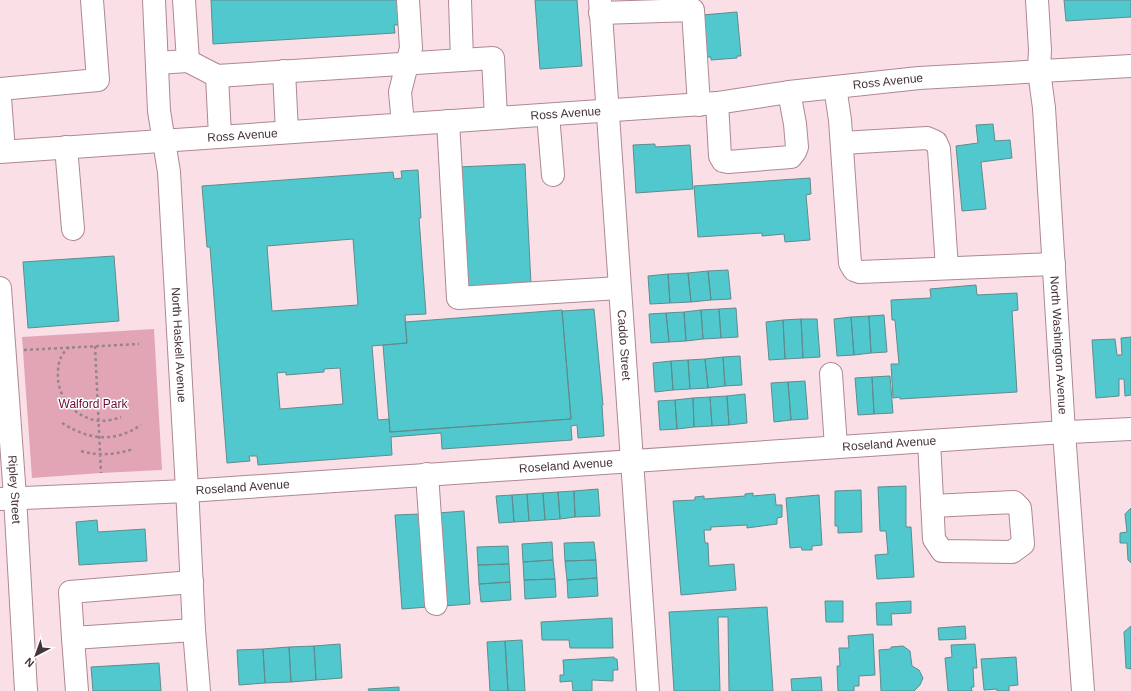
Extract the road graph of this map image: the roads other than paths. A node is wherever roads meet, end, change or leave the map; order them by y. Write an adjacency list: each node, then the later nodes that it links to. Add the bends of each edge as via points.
1 (92, 0): 17 (street, via 98,80)
2 (154, 0): 10 (street, North Haskell Avenue)
3 (184, 0): 9 (street)
4 (408, 0): 11 (street, via 411,48)
5 (460, 0): 8 (street)
6 (1037, 0): 13 (street, North Washington Avenue)
7 (600, 7): 20 (street, via 693,10); 21 (street, Caddo Street)
8 (462, 60): 11 (street); 23 (street, via 493,58)
9 (188, 61): 10 (street); 15 (street)
10 (157, 63): 28 (street, North Haskell Avenue, via 159,111)
11 (406, 64): 14 (street); 25 (street, via 400,92)
12 (1131, 66): 13 (street, Ross Avenue)
13 (1039, 71): 16 (street, Ross Avenue, via 919,78); 34 (street, North Washington Avenue, via 1044,108)
14 (284, 72): 15 (street); 26 (street)
15 (217, 76): 27 (street)
16 (835, 87): 18 (street, Ross Avenue); 29 (street)
17 (0, 89)
18 (789, 92): 20 (street, Ross Avenue); 20 (street, via 797,147 791,156 723,161)
19 (0, 98): 31 (street)
20 (708, 104): 21 (street, Ross Avenue)
21 (607, 111): 22 (street, Ross Avenue); 37 (street, Caddo Street)
22 (548, 115): 23 (street, Ross Avenue); 32 (street)
23 (496, 118): 24 (street, Ross Avenue)
24 (448, 121): 25 (street, Ross Avenue); 37 (street, via 458,298)
25 (403, 124): 26 (street, Ross Avenue)
26 (287, 132): 27 (street, Ross Avenue)
27 (220, 136): 28 (street, Ross Avenue)
28 (164, 141): 30 (street, Ross Avenue); 45 (street, North Haskell Avenue, via 169,172)
29 (842, 143): 35 (street, via 850,263 854,270 860,272); 35 (street, via 927,138 936,142 939,149)
30 (66, 147): 31 (street, Ross Avenue); 33 (street)
31 (2, 151)
32 (553, 175)
33 (73, 229)
34 (1054, 264): 35 (street); 40 (street, North Washington Avenue)
35 (947, 268)
36 (0, 288): 46 (street, Ripley Street)
37 (620, 288): 43 (street, Caddo Street)
38 (831, 374): 42 (street)
39 (1131, 429): 40 (street, Roseland Avenue)
40 (1064, 432): 41 (street, Roseland Avenue); 56 (street, North Washington Avenue)
41 (929, 441): 42 (street, Roseland Avenue); 47 (street)
42 (836, 447): 43 (street, Roseland Avenue)
43 (632, 461): 44 (street, Roseland Avenue); 55 (street, Caddo Street)
44 (427, 474): 45 (street, Roseland Avenue); 49 (street)
45 (187, 491): 46 (street, Roseland Avenue); 48 (street, North Haskell Avenue)
46 (8, 498): 52 (street, Ripley Street)
47 (932, 506)
48 (192, 582): 50 (street, North Haskell Avenue); 51 (street, via 70,592)
49 (436, 604)
50 (194, 630): 51 (street); 54 (street, North Haskell Avenue)
51 (72, 638): 53 (street)
52 (26, 691)
53 (77, 691)
54 (199, 691)
55 (648, 691)
56 (1083, 691)

